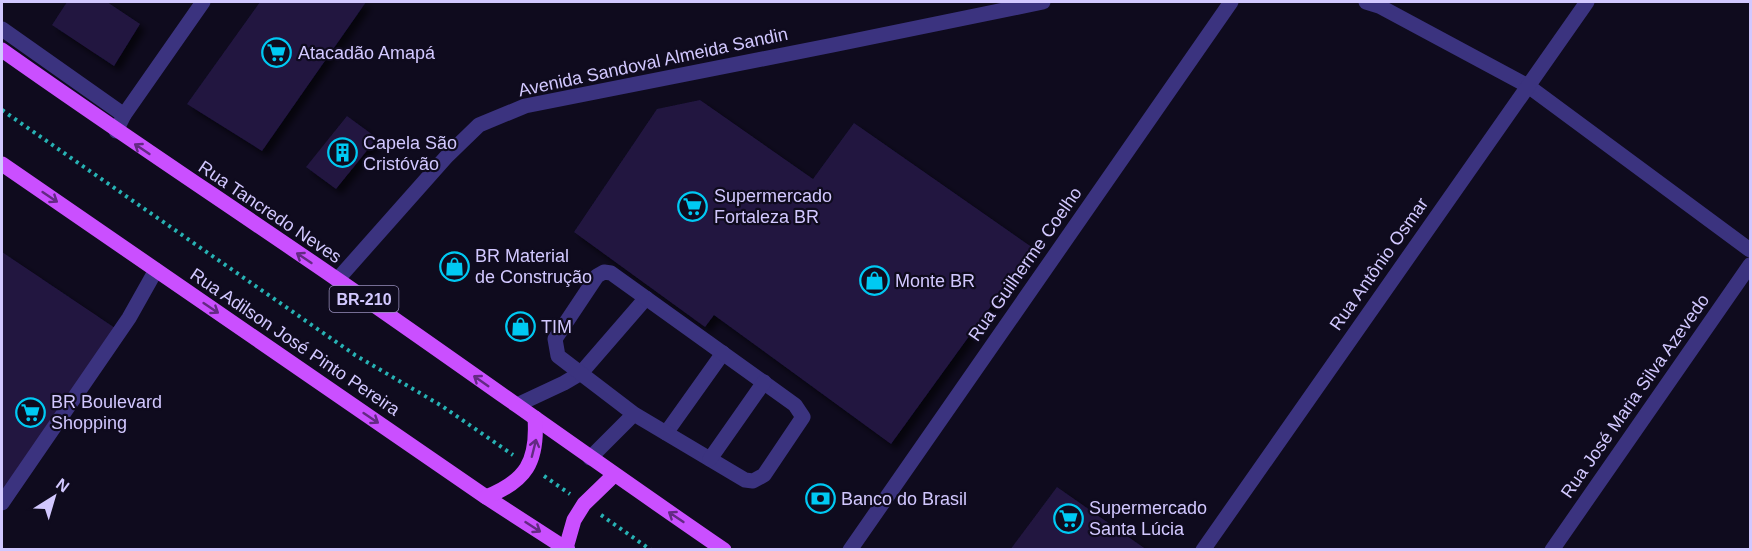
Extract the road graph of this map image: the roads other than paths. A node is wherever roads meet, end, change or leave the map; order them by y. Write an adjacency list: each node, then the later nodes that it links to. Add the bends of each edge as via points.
1 (202, 2): 9 (street)
2 (1043, 2): 15 (street, Avenida Sandoval Almeida Sandin, via 525,106 479,125)
3 (1232, 2): 31 (street, Rua Guilherme Coelho)
4 (1366, 2): 8 (street)
5 (1587, 2): 8 (street, Rua Antônio Osmar)
6 (2, 29): 9 (street)
7 (2, 50): 10 (main road, Rua Tancredo Neves / BR-210)
8 (1528, 86): 12 (street); 32 (street, Rua Antônio Osmar)
9 (124, 115): 10 (street)
10 (116, 131): 15 (main road, Rua Tancredo Neves / BR-210, one-way to 10)
11 (2, 164): 14 (main road, Rua Adilson José Pinto Pereira, one-way to 14)
12 (1750, 250)
13 (1750, 266): 33 (street, Rua José Maria Silva Azevedo)
14 (156, 270): 27 (main road, Rua Adilson José Pinto Pereira, one-way to 27); 28 (street, via 129,318)
15 (337, 280): 20 (main road, Rua Tancredo Neves / BR-210, one-way to 15)
16 (646, 298): 17 (street); 18 (street); 18 (street, via 611,273 597,276 555,339 558,356)
17 (723, 352): 19 (street); 23 (street)
18 (580, 373): 20 (street); 21 (street)
19 (764, 382): 25 (street); 25 (street, via 795,405 803,417 764,475 753,481 745,480)
20 (517, 405): 22 (main road, Rua Tancredo Neves / BR-210)
21 (634, 414): 23 (street); 24 (street)
22 (535, 418): 24 (main road, Rua Tancredo Neves / BR-210); 27 (main road, one-way to 22, via 519,480 537,439)
23 (666, 433): 25 (street)
24 (590, 458): 26 (main road, Rua Tancredo Neves / BR-210)
25 (710, 459)
26 (614, 475): 29 (main road, via 574,520); 30 (main road, Rua Tancredo Neves / BR-210, one-way to 26)
27 (486, 497): 29 (main road, Rua Adilson José Pinto Pereira, one-way to 29)
28 (2, 503)
29 (567, 549)
30 (724, 549)
31 (850, 549)
32 (1203, 549)
33 (1552, 549)

